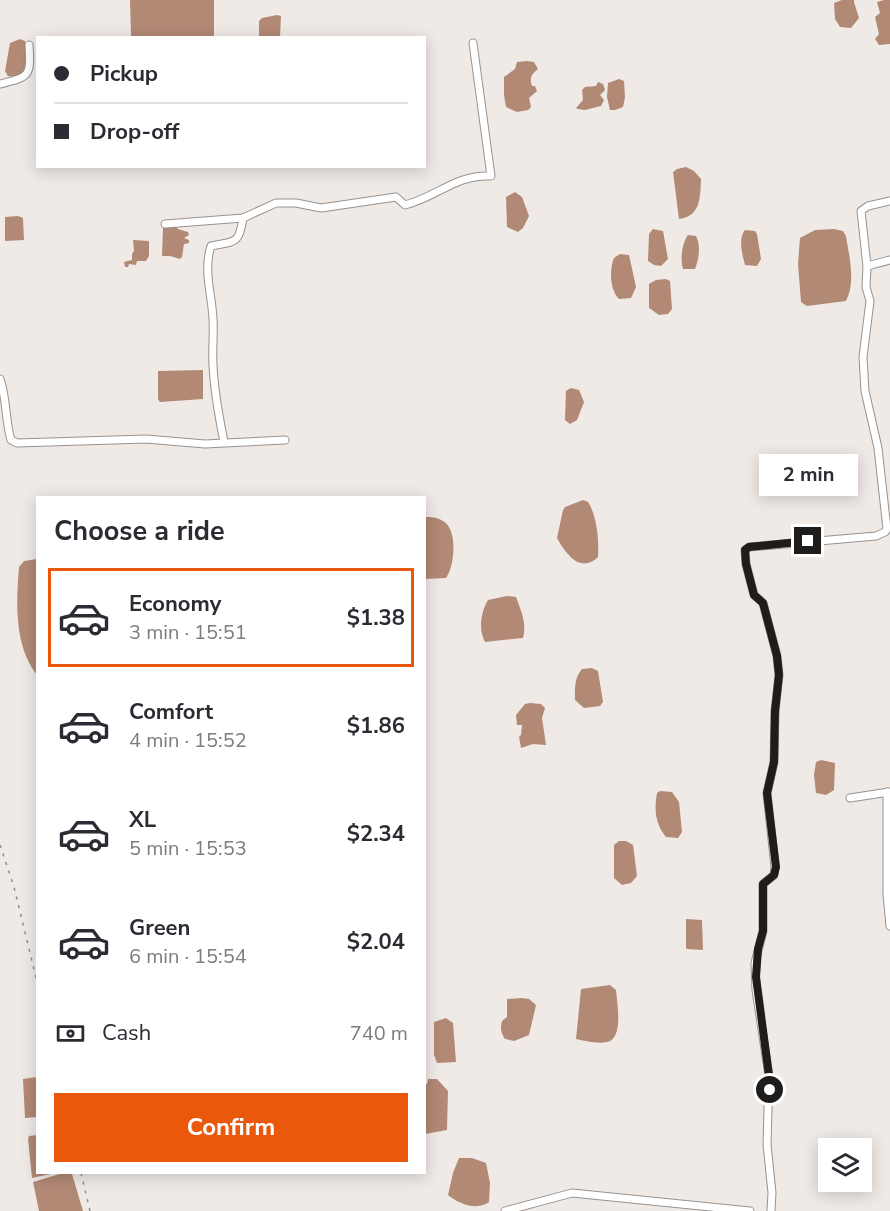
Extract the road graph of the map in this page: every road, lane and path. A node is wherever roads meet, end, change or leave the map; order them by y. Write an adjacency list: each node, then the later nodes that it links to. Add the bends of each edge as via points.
1 (473, 43): 5 (street, via 491,176 459,180 405,205 396,197 321,208 276,203)
2 (29, 45): 3 (street, via 28,74)
3 (0, 84)
4 (890, 201): 8 (street, via 861,211)
5 (243, 218): 6 (street); 11 (street, via 235,242 211,246 208,254 213,366)
6 (165, 224)
7 (890, 260): 8 (street)
8 (867, 266): 17 (street, via 870,301 863,357 865,392 878,448 887,529 876,536 745,550 754,595 763,603 779,675 774,762 767,793 776,867 774,875 763,884 763,931 755,963 769,1076 766,1144)
9 (0, 379): 11 (street, via 11,440 17,443 146,439)
10 (285, 440): 11 (street)
11 (224, 442)
12 (888, 792): 13 (street); 14 (street)
13 (850, 798)
14 (890, 926)
15 (505, 1211): 16 (street, via 572,1193)
16 (750, 1211)
17 (771, 1211)

